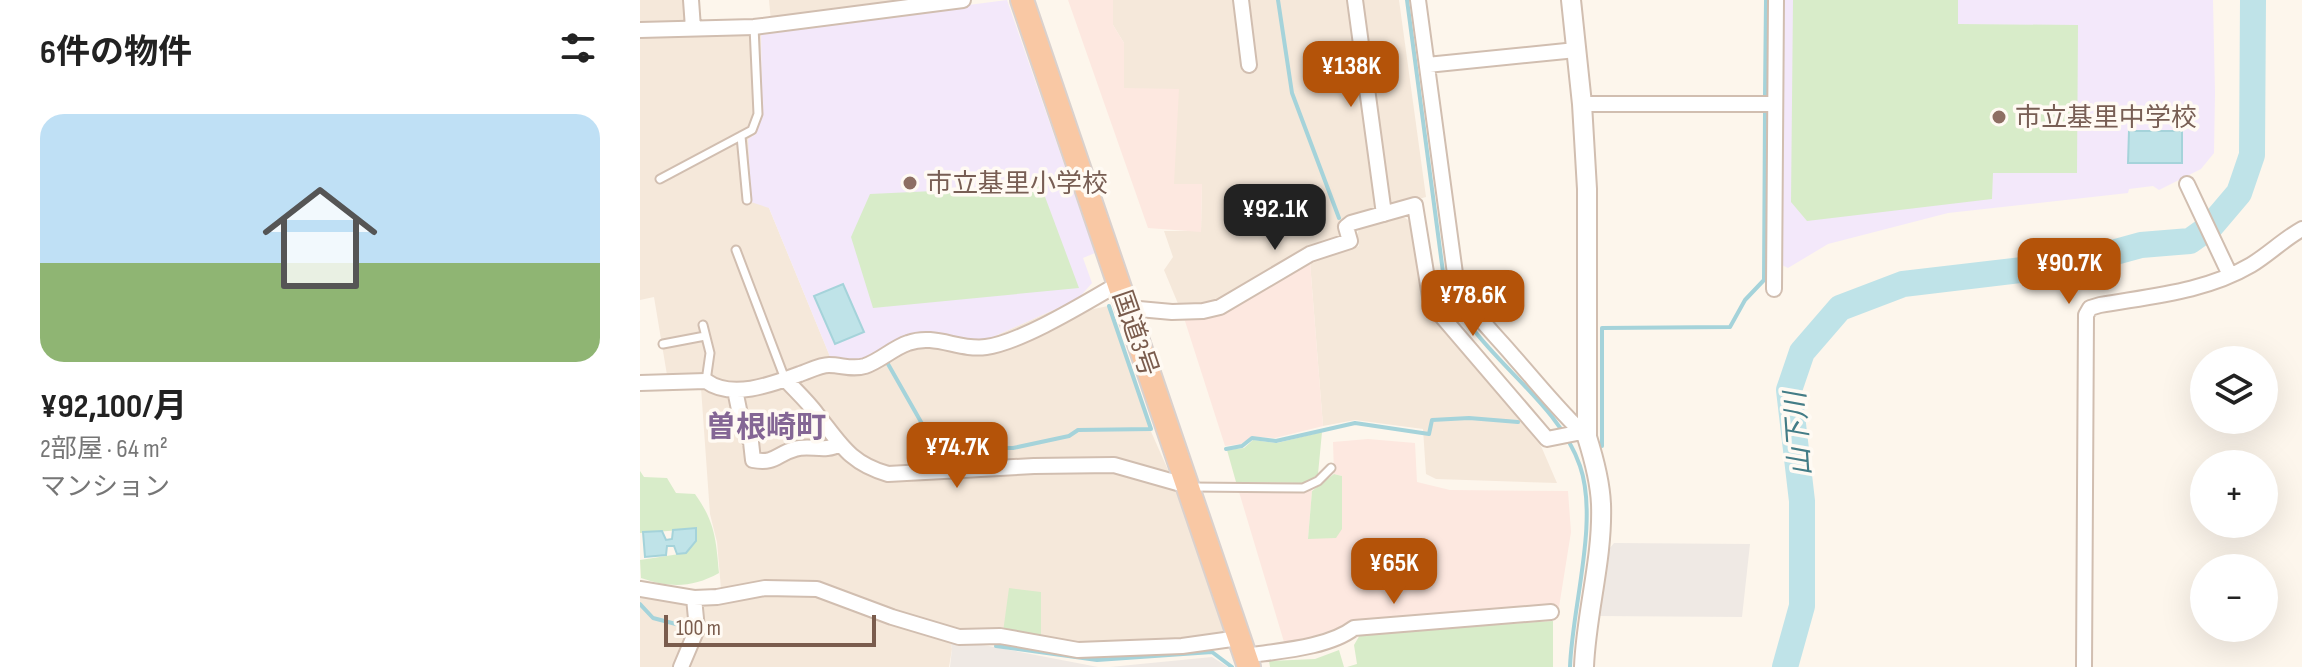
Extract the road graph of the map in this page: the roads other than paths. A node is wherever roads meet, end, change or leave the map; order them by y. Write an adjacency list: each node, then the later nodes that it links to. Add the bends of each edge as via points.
1 (691, 0): 10 (street)
2 (963, 0): 9 (street)
3 (1022, 0): 25 (highway, 国道3号)
4 (1241, 0): 13 (street)
5 (1355, 0): 21 (street)
6 (1418, 0): 14 (street)
7 (1571, 0): 12 (street)
8 (1776, 0): 16 (street)
9 (754, 27): 10 (street); 17 (lane, via 758,114 752,130)
10 (693, 28): 11 (street)
11 (640, 30)
12 (1576, 50): 14 (street); 15 (street)
13 (1249, 65)
14 (1427, 65): 35 (street, via 1456,281 1462,295)
15 (1582, 104): 16 (street); 35 (street, via 1587,189)
16 (1774, 104): 26 (street)
17 (741, 136): 18 (lane); 20 (lane)
18 (660, 179)
19 (2188, 186): 24 (street)
20 (747, 200)
21 (1384, 214): 27 (street, via 1351,223 1346,227 1350,241 1310,254 1220,307 1172,312); 35 (street, via 1415,205 1430,297 1439,313 1547,439)
22 (2302, 229): 24 (street)
23 (736, 250): 31 (lane)
24 (2230, 275): 45 (street, via 2173,294 2100,305 2086,315)
25 (1118, 284): 27 (highway, 国道3号); 31 (street, via 1065,314 986,347 923,339 867,366 827,365)
26 (1774, 289)
27 (1128, 308): 38 (highway, 国道3号)
28 (703, 325): 29 (lane)
29 (705, 336): 30 (lane); 32 (lane, via 710,353)
30 (663, 344)
31 (785, 379): 34 (street); 36 (street)
32 (706, 381): 33 (street); 34 (street)
33 (640, 383)
34 (735, 390): 36 (street, via 753,460 769,463 796,448)
35 (1584, 434): 44 (street, via 1598,471 1601,505)
36 (839, 444): 38 (street, via 867,468 888,474 1114,465)
37 (1331, 468): 38 (lane, via 1303,488)
38 (1188, 486): 42 (highway, 国道3号)
39 (640, 589): 40 (street)
40 (694, 598): 42 (street, via 765,588 817,589 959,637 1000,636 1078,650 1182,646); 43 (street, via 697,629)
41 (1551, 612): 42 (street, via 1354,628 1294,649)
42 (1245, 654)
43 (681, 667)
44 (1584, 667)
45 (2084, 667)

